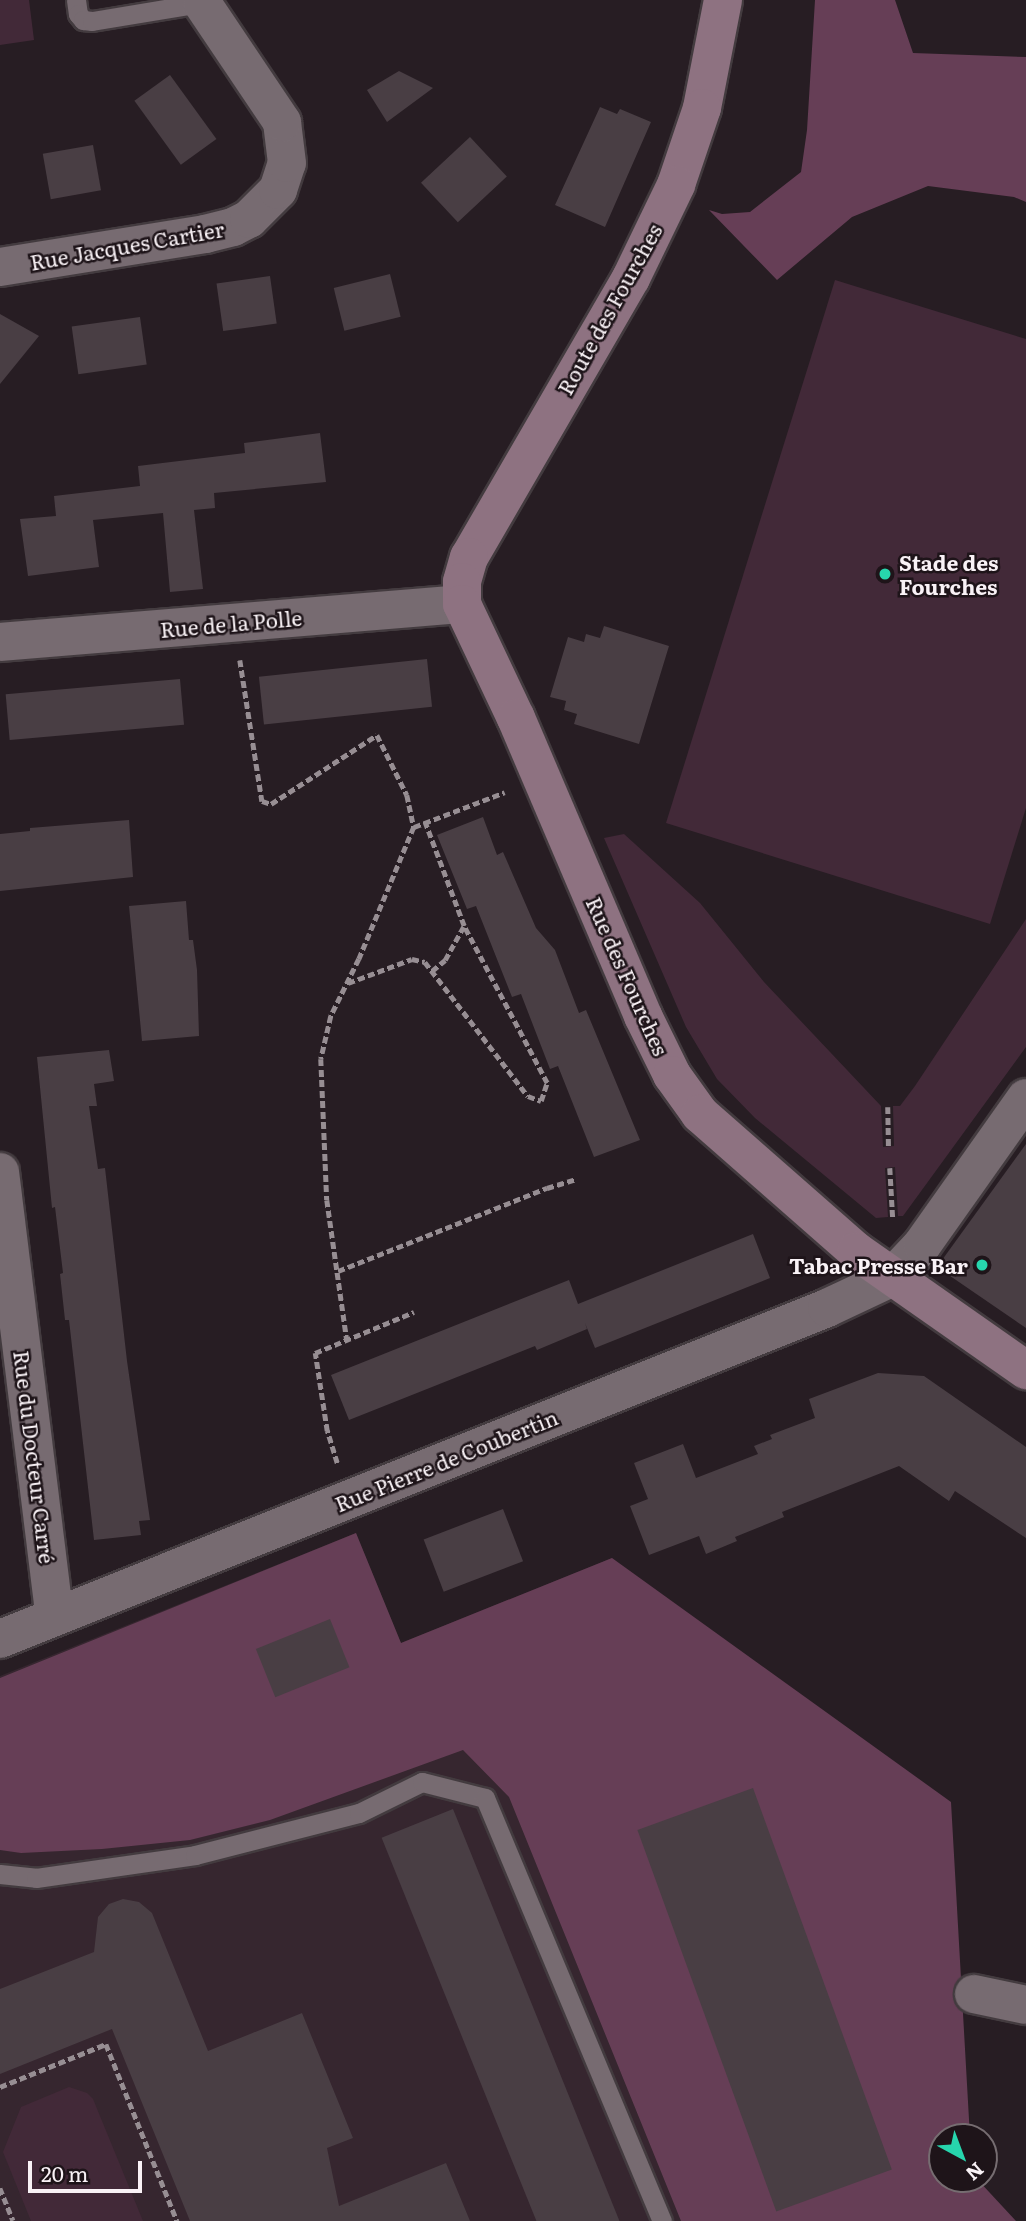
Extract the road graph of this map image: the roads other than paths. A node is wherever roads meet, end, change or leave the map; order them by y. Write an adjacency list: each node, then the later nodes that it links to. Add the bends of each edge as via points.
1 (76, 0): 3 (lane, via 78,14 92,21)
2 (723, 0): 5 (main road, Route des Fourches, via 702,108 677,185 631,278 469,557)
3 (209, 1): 4 (street, Rue Jacques Cartier, via 282,122 287,163 278,190 249,219 214,232)
4 (0, 267)
5 (462, 604): 6 (street, Rue de la Polle); 9 (main road, Rue des Fourches, via 672,1075 700,1114 727,1140)
6 (0, 642)
7 (1026, 1098): 9 (street, via 922,1245)
8 (0, 1172): 11 (street, Rue du Docteur Carré)
9 (891, 1278): 10 (main road, Rue des Fourches); 11 (street, Rue Pierre de Coubertin, via 827,1308)
10 (1026, 1370)
11 (55, 1617): 12 (street, Rue Pierre de Coubertin)
12 (0, 1639)
13 (0, 1874): 16 (lane, via 36,1878 195,1854 359,1813 422,1782 485,1798)
14 (974, 1994): 15 (street)
15 (1026, 2005)
16 (662, 2221)

